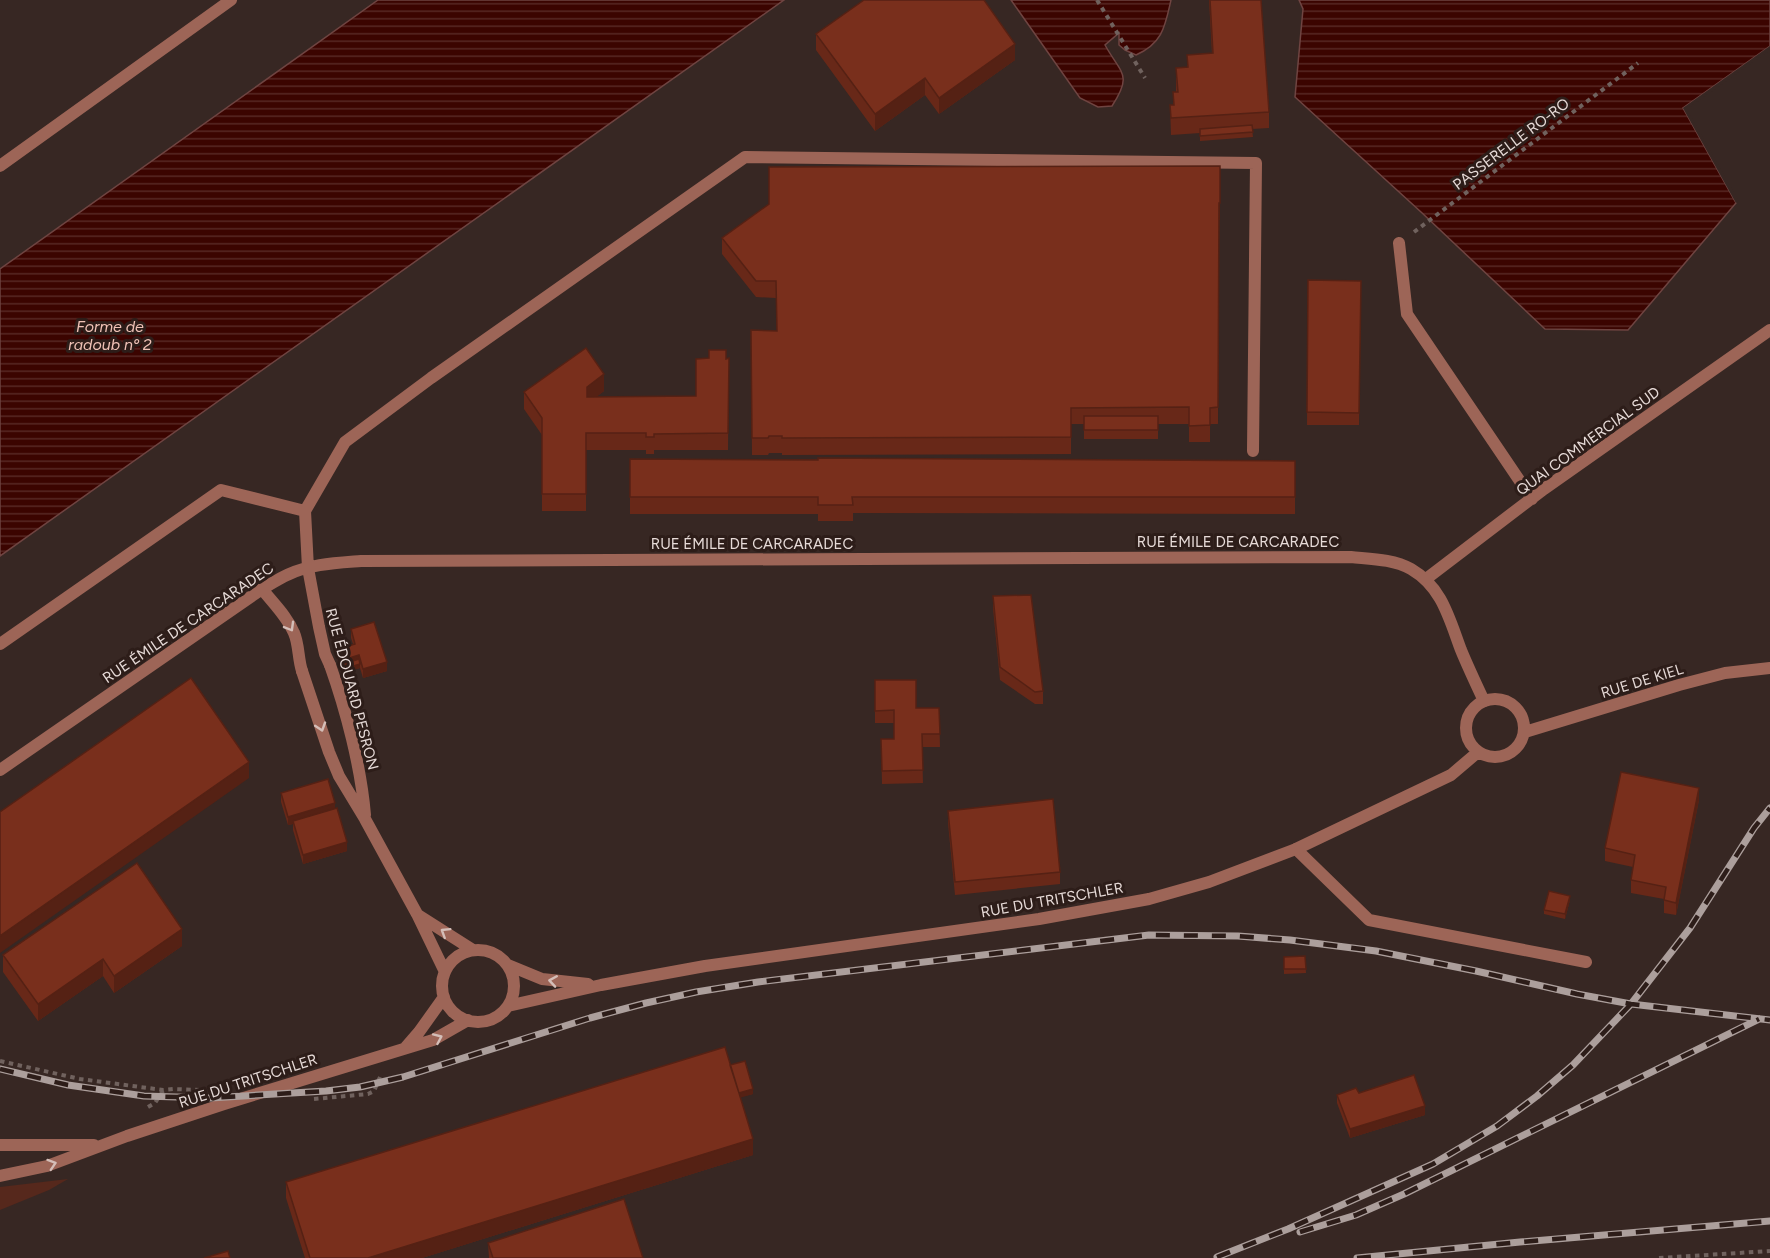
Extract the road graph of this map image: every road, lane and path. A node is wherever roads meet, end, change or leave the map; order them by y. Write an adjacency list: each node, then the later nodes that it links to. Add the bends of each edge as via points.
1 (231, 0): 5 (street)
2 (1097, 0): 4 (path)
3 (1638, 63): 6 (path, PASSERELLE RO-RO)
4 (1145, 78)
5 (0, 165)
6 (1399, 243): 9 (street, via 1407,314)
7 (1770, 330): 9 (street, QUAI COMMERCIAL SUD)
8 (1253, 451): 10 (street, via 1256,163 745,157 345,442)
9 (1532, 499): 12 (street, QUAI COMMERCIAL SUD)
10 (305, 512): 11 (street, RUE ÉDOUARD PESRON); 14 (street, via 222,489)
11 (308, 568): 12 (street, RUE ÉMILE DE CARCARADEC, via 361,561 1352,557 1394,563); 13 (street, RUE ÉMILE DE CARCARADEC); 20 (street, RUE ÉDOUARD PESRON, via 325,654 355,752)
12 (1426, 579): 16 (street, RUE ÉMILE DE CARCARADEC, via 1444,604)
13 (262, 590): 19 (street, RUE ÉMILE DE CARCARADEC); 20 (street, RUE ÉDOUARD PESRON, one-way to 20, via 295,634 299,661 335,768)
14 (0, 644)
15 (1770, 668): 17 (street, RUE DE KIEL, via 1725,673 1679,685)
16 (1484, 701): 17 (street, via 1504,700 1513,704 1520,712); 18 (street, via 1475,707 1466,725 1471,745)
17 (1525, 732): 18 (street, via 1516,750 1507,755 1487,757)
18 (1478, 752): 21 (street, RUE DU TRITSCHLER, via 1450,775)
19 (0, 770)
20 (365, 819): 22 (street, RUE ÉDOUARD PESRON)
21 (1296, 849): 24 (street, via 1369,920); 27 (street, RUE DU TRITSCHLER, via 1209,882 1122,904)
22 (417, 914): 23 (street, RUE ÉDOUARD PESRON, one-way to 22); 26 (street, RUE ÉDOUARD PESRON)
23 (473, 950): 25 (street, via 493,953); 26 (street, via 461,953)
24 (1586, 962)
25 (508, 965): 27 (street, RUE DU TRITSCHLER, one-way to 25, via 542,979); 29 (street, via 514,982)
26 (445, 972): 28 (street)
27 (601, 985): 29 (street, RUE DU TRITSCHLER)
28 (444, 997): 30 (street, via 453,1011); 31 (street)
29 (508, 1006): 30 (street, via 486,1021)
30 (468, 1020): 31 (street, RUE DU TRITSCHLER, one-way to 30, via 434,1040)
31 (405, 1048): 35 (street, RUE DU TRITSCHLER)
32 (0, 1061): 33 (path, via 80,1079)
33 (163, 1090)
34 (0, 1145): 35 (street, RUE DU TRITSCHLER)
35 (101, 1145): 36 (street, RUE DU TRITSCHLER, one-way to 35, via 47,1166)
36 (0, 1176)
37 (1770, 1251): 38 (path)
38 (1659, 1258)

